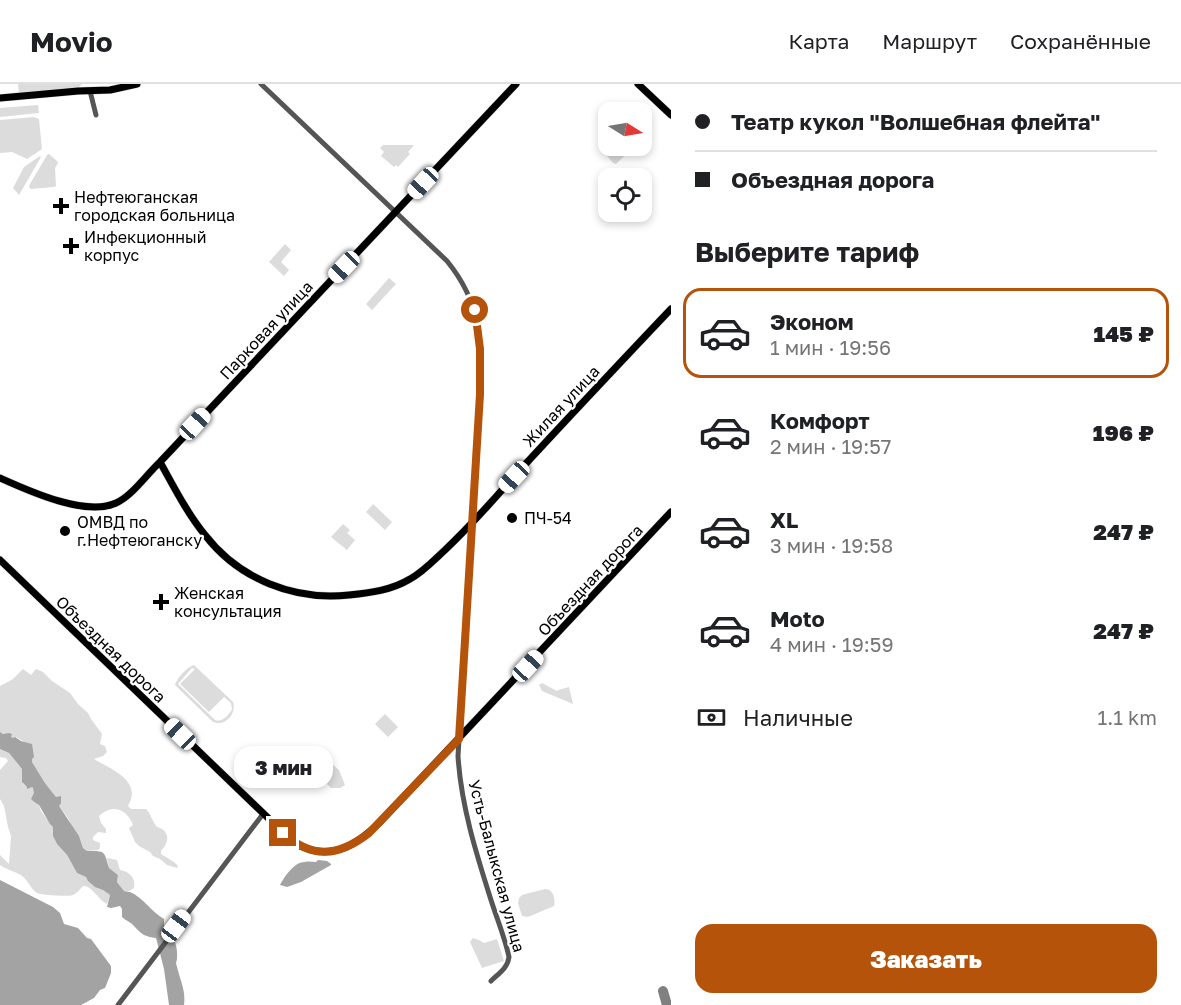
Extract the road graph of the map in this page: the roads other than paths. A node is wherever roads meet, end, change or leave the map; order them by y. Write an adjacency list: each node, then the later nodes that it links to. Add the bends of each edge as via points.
1 (137, 84): 5 (main road, via 117,89)
2 (261, 84): 9 (street, Усть-Балыкская улица)
3 (516, 84): 9 (main road, Парковая улица)
4 (638, 84): 8 (main road)
5 (89, 87): 6 (main road); 7 (street)
6 (0, 98)
7 (96, 115)
8 (671, 115)
9 (396, 212): 11 (main road, Парковая улица); 14 (street, Усть-Балыкская улица, via 447,261 475,310 481,382)
10 (671, 309): 14 (main road, Жилая улица)
11 (160, 462): 12 (main road, Парковая улица, via 122,500 101,507 58,500); 14 (main road, Жилая улица, via 193,519 224,555 266,583 305,594 342,596 398,585 424,569)
12 (0, 478)
13 (671, 512): 16 (main road, Объездная дорога)
14 (472, 523): 16 (street, Усть-Балыкская улица)
15 (0, 560): 17 (main road, Объездная дорога)
16 (459, 739): 17 (main road, Объездная дорога, via 369,833 339,850 304,848); 18 (street, Усть-Балыкская улица, via 466,812 509,957 506,967)
17 (263, 814): 19 (street)
18 (491, 981)
19 (118, 1005)

